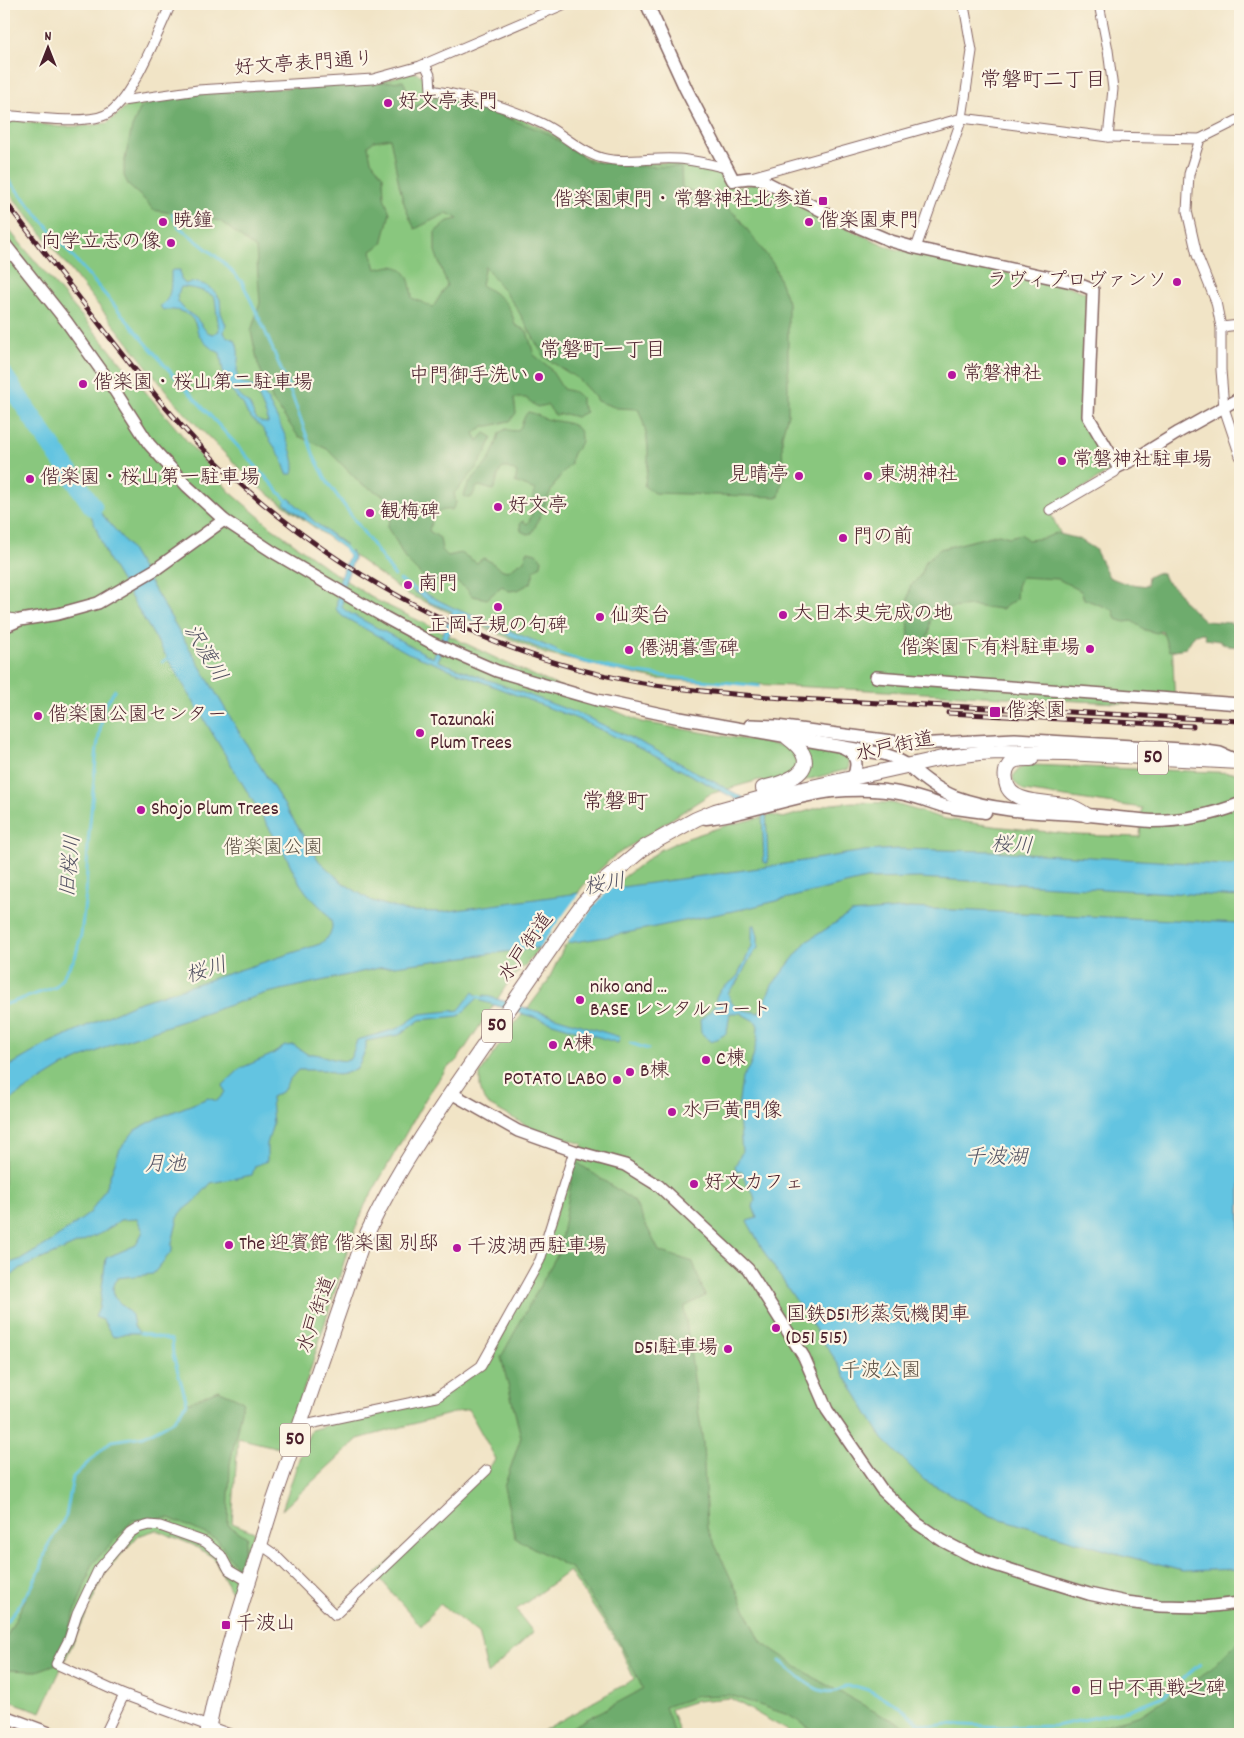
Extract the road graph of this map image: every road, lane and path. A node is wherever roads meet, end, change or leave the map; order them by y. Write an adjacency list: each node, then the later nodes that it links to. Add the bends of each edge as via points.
1 (171, 4): 7 (street, via 131,88)
2 (565, 4): 6 (street, 好文亭表門通り)
3 (646, 4): 13 (main road)
4 (961, 4): 8 (street, via 972,52)
5 (1099, 4): 11 (street, via 1113,89)
6 (424, 64): 7 (street, 好文亭表門通り, via 373,79 198,90); 13 (street, via 430,75 431,90 512,110 602,158 677,159)
7 (122, 100): 9 (street, via 107,115 93,119 13,116)
8 (962, 118): 11 (street); 14 (street); 17 (street)
9 (4, 119)
10 (1240, 119): 12 (street)
11 (1108, 137): 12 (street)
12 (1200, 139): 19 (street, via 1189,174 1187,212 1197,255 1216,302)
13 (726, 168): 15 (main road)
14 (749, 178): 15 (street); 17 (street, via 767,182 832,216)
15 (733, 180)
16 (4, 243): 25 (street, via 106,376 149,444 171,470)
17 (916, 248): 23 (street, via 1076,283 1093,290 1088,416)
18 (1240, 325): 19 (street)
19 (1221, 327): 21 (street)
20 (1240, 398): 21 (street)
21 (1224, 408): 22 (street); 23 (street)
22 (1240, 456)
23 (1118, 467): 24 (street, via 1115,472)
24 (1050, 510)
25 (224, 520): 27 (street, via 156,569 98,603); 31 (street, via 386,618 432,643 497,671 597,700)
26 (4, 617): 27 (street)
27 (20, 620): 28 (street)
28 (4, 627)
29 (876, 677): 30 (street)
30 (1240, 704)
31 (716, 724): 32 (street); 35 (street, via 776,726 915,744 1015,739 1144,746 1220,753)
32 (788, 738): 33 (street); 39 (main road, via 802,750 804,763 795,778 732,797)
33 (840, 746): 36 (street, via 893,757); 37 (street, via 847,748 855,758)
34 (1066, 753): 35 (main road, 水戸街道 / 50); 36 (main road, 水戸街道 / 50, via 979,753); 41 (main road, via 1048,759 1014,761 1008,766 1006,783 1009,790 1022,798 1070,806)
35 (1240, 762)
36 (908, 765): 37 (main road, 水戸街道 / 50); 40 (main road, via 940,790 955,797)
37 (852, 778): 39 (main road, 水戸街道 / 50)
38 (1240, 804): 41 (main road, via 1205,816 1169,821)
39 (716, 810): 42 (main road, 水戸街道 / 50)
40 (1020, 811): 41 (main road); 42 (main road, via 989,813 897,793 850,790 803,797 726,816)
41 (1087, 815)
42 (696, 818): 43 (main road, 水戸街道 / 50, via 645,847 615,871 578,910)
43 (452, 1093): 44 (street, via 518,1131); 45 (main road, 水戸街道 / 50, via 399,1172 369,1228)
44 (574, 1151): 45 (street, via 540,1260 481,1366 437,1396); 49 (street, via 625,1165 660,1186 748,1269 804,1357 827,1410 842,1434 882,1490 924,1528 992,1564 1089,1594 1160,1606)
45 (300, 1426): 47 (main road, 水戸街道 / 50)
46 (487, 1470): 47 (street, via 335,1615 274,1554)
47 (260, 1545): 48 (main road, 水戸街道 / 50)
48 (249, 1582): 50 (street, via 229,1570 221,1556 205,1542 160,1526 149,1525 130,1533 98,1570 56,1664); 52 (main road, 水戸街道 / 50)
49 (1240, 1603)
50 (124, 1695): 52 (street, via 198,1723); 54 (street)
51 (4, 1716): 53 (street)
52 (207, 1730): 55 (street)
53 (52, 1734)
54 (105, 1734)
55 (230, 1734)

